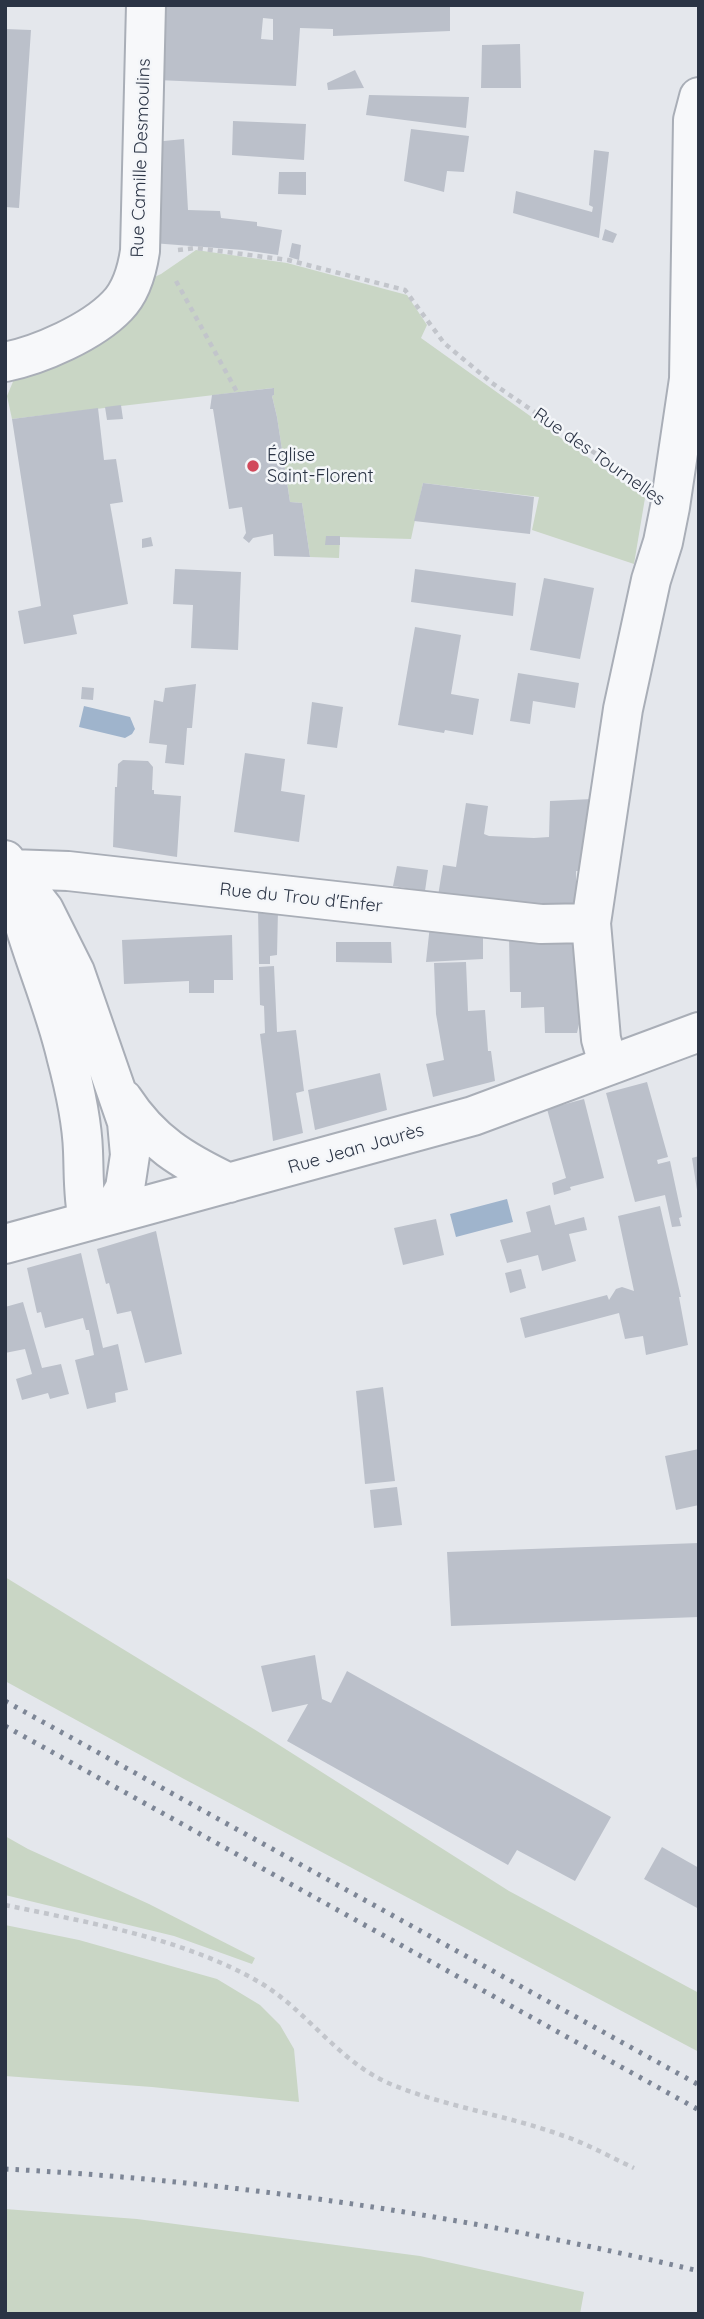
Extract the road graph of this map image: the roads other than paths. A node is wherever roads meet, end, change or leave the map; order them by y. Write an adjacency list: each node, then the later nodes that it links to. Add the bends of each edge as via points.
1 (146, 5): 3 (street, Rue Camille Desmoulins, via 151,252 137,267 117,306 87,330)
2 (699, 97): 5 (street, Rue des Tournelles, via 694,120 689,379 670,507 623,709)
3 (5, 362)
4 (8, 864): 5 (street, Rue du Trou d'Enfer, via 541,924); 8 (street, via 44,910 75,972); 10 (street, via 66,1055 83,1150 83,1196)
5 (591, 923): 7 (street, Rue des Tournelles, via 601,1039)
6 (699, 1032): 7 (street, Rue Jean Jaurès)
7 (608, 1064): 9 (street, Rue Jean Jaurès, via 473,1116)
8 (118, 1091): 9 (street, via 136,1119 159,1142 192,1166); 10 (street, via 130,1154 125,1188)
9 (229, 1183): 10 (street, Rue Jean Jaurès)
10 (99, 1217): 11 (street, Rue Jean Jaurès)
11 (5, 1244)

